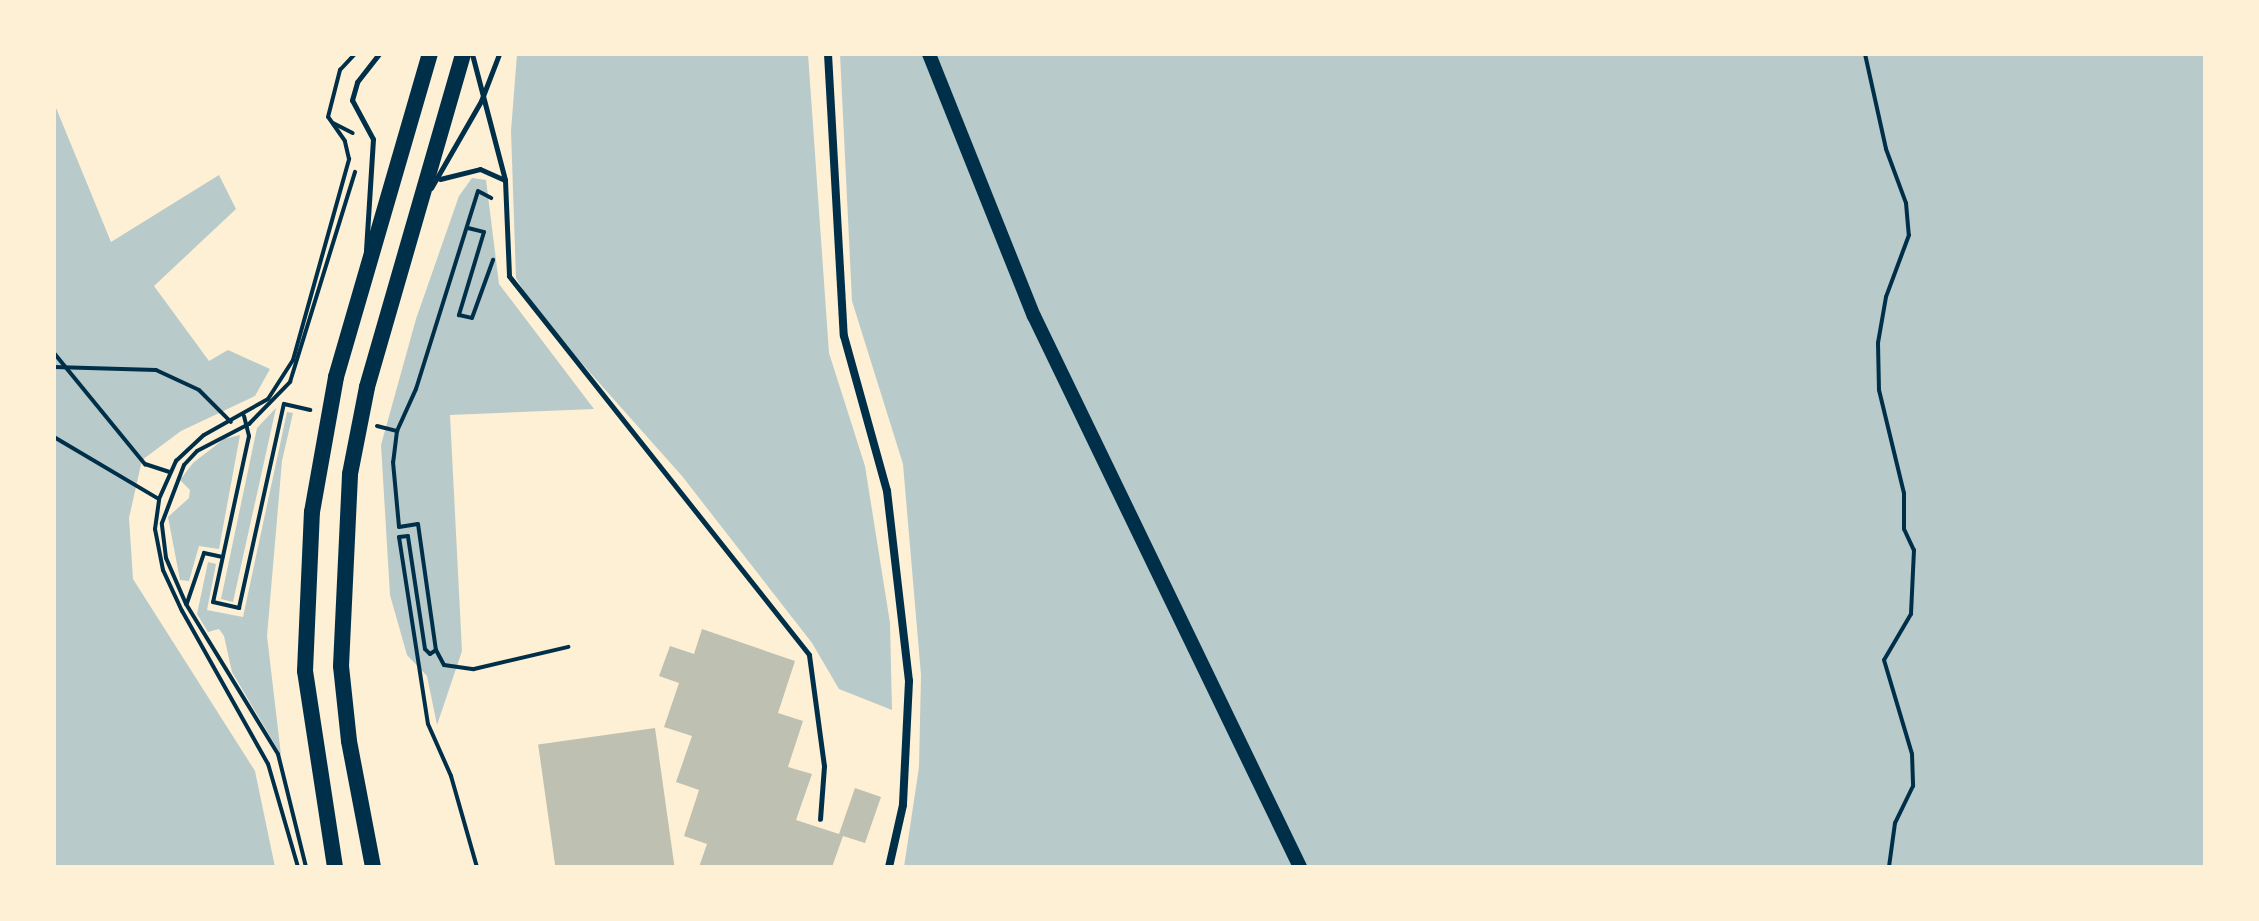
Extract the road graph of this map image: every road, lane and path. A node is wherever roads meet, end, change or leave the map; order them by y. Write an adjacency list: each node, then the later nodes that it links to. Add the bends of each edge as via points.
1 (355, 54): 11 (path, via 340,70 328,117)
2 (379, 54): 19 (lane, via 357,82 352,100 373,139)
3 (430, 54): 19 (main road)
4 (463, 54): 16 (main road)
5 (472, 54): 10 (lane)
6 (499, 54): 10 (lane)
7 (828, 54): 43 (street, via 844,336 887,491 909,681 903,805)
8 (929, 54): 44 (street, via 1034,316)
9 (1865, 54): 45 (path, via 1886,149 1906,203 1909,235 1886,297 1878,343 1879,390 1904,493 1904,529 1914,550 1911,614 1884,660 1912,754 1913,786 1895,823)
10 (481, 101): 14 (lane); 15 (lane)
11 (332, 123): 12 (path, via 346,126); 23 (path, via 345,141 349,159 293,360 268,399)
12 (357, 138)
13 (358, 158): 25 (path, via 311,327 290,382)
14 (439, 180): 15 (lane, via 480,169); 16 (lane)
15 (505, 180): 17 (lane)
16 (423, 195): 41 (main road, via 367,387 350,474 341,589 341,666 349,741)
17 (506, 224): 18 (path, via 487,192 478,191); 18 (path, via 472,318 459,315 484,232); 37 (lane, via 509,276 516,289 674,478 809,655 824,766)
18 (468, 228): 26 (path)
19 (364, 279): 40 (main road, via 324,434 306,589 307,684)
20 (54, 353): 22 (path)
21 (54, 367): 22 (path)
22 (67, 370): 24 (path, via 156,370 199,390); 29 (path, via 145,464)
23 (244, 416): 24 (path); 25 (path)
24 (231, 422): 29 (path, via 189,446)
25 (249, 424): 32 (path); 33 (path, via 197,451 171,490 162,541)
26 (397, 431)
27 (54, 437): 30 (path)
28 (274, 446): 32 (path, via 239,608 213,602)
29 (169, 472): 30 (path)
30 (159, 499): 34 (path, via 157,548)
31 (395, 501): 36 (path, via 399,527 418,524)
32 (223, 557): 33 (path, via 204,553)
33 (186, 604): 34 (path); 39 (path, via 278,754)
34 (182, 611): 38 (path, via 268,764)
35 (568, 647): 36 (path, via 474,669 444,665)
36 (436, 650): 42 (path, via 430,654 425,649 408,536 399,537 428,724 451,776)
37 (820, 819)
38 (298, 867)
39 (306, 867)
40 (335, 867)
41 (373, 867)
42 (477, 867)
43 (889, 867)
44 (1300, 867)
45 (1889, 867)

